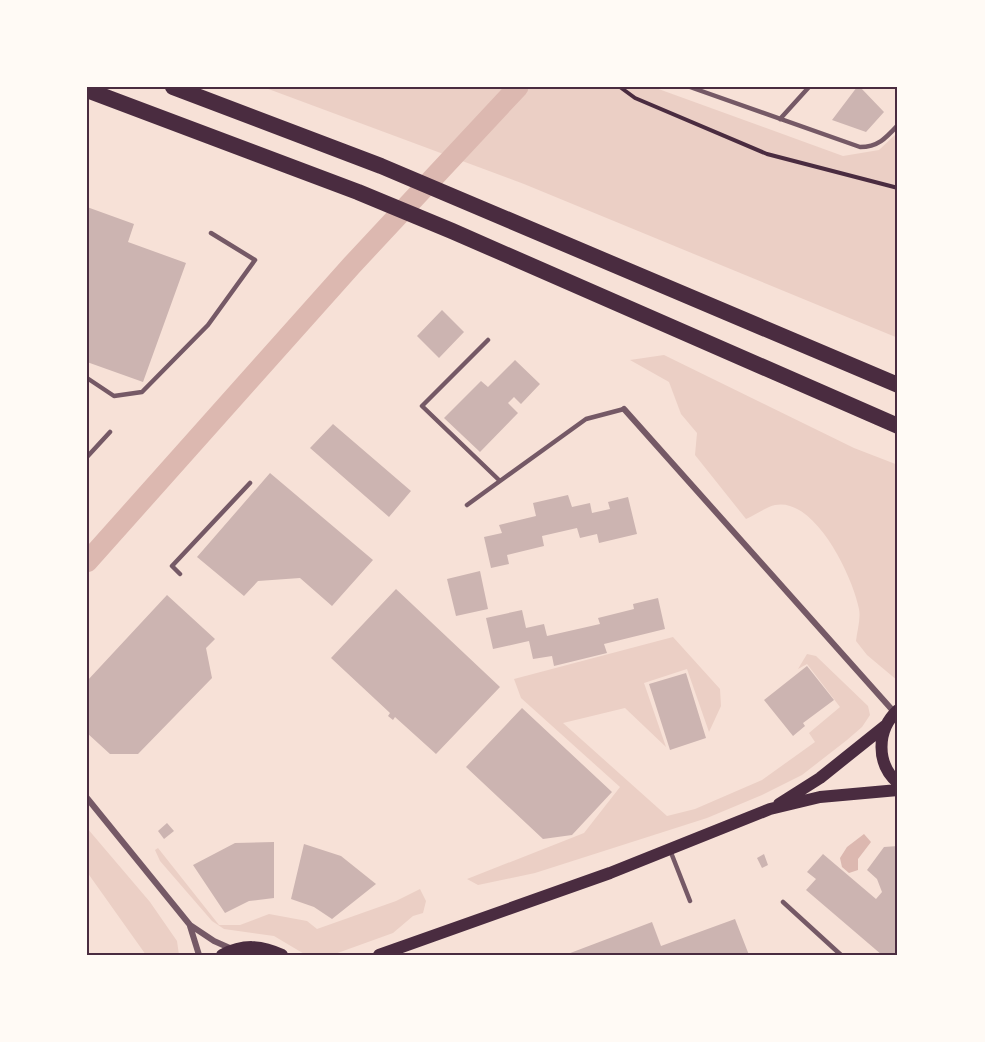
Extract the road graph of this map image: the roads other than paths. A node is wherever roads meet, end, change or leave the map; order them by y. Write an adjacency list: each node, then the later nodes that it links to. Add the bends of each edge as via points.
1 (173, 87): 10 (highway, via 381,166)
2 (690, 87): 5 (lane)
3 (809, 87): 5 (lane)
4 (87, 90): 12 (highway, via 453,231)
5 (780, 119): 6 (lane, via 860,147 883,142)
6 (898, 125)
7 (211, 233): 9 (lane, via 255,260 208,325 142,392 114,396)
8 (488, 340): 15 (lane, via 422,406)
9 (87, 378)
10 (898, 385)
11 (624, 409): 15 (lane, via 586,419); 19 (street)
12 (898, 426)
13 (110, 432): 14 (lane)
14 (87, 458)
15 (500, 481): 17 (lane)
16 (250, 483): 18 (lane, via 172,566)
17 (467, 505)
18 (180, 574)
19 (897, 711): 20 (main road)
20 (885, 726): 21 (main road, via 882,756 886,770); 24 (main road, via 820,778)
21 (898, 783)
22 (898, 790): 24 (main road, via 820,797)
23 (87, 798): 28 (street)
24 (771, 809): 25 (main road)
25 (670, 850): 26 (lane); 32 (main road)
26 (690, 901)
27 (783, 902): 33 (lane)
28 (190, 925): 29 (street); 30 (street)
29 (228, 952): 31 (main road, via 250,946)
30 (199, 955)
31 (282, 955)
32 (379, 955)
33 (841, 955)

